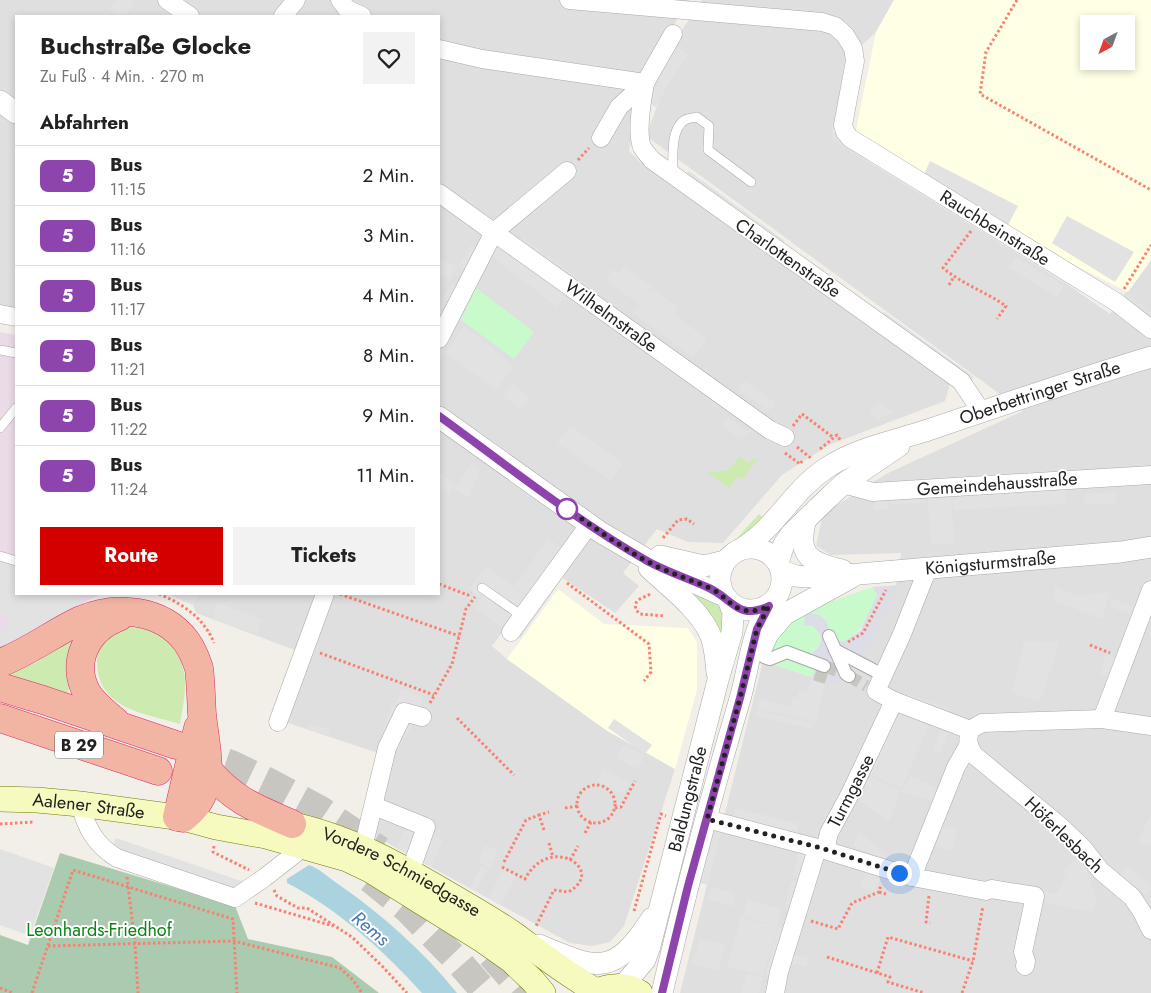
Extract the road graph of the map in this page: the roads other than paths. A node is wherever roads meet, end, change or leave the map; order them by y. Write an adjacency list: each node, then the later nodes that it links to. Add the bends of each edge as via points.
1 (167, 0): 6 (street)
2 (296, 0): 7 (street)
3 (340, 0): 8 (street, via 347,9)
4 (568, 0): 5 (street)
5 (692, 5): 22 (street, Rauchbeinstraße, via 835,26 853,48 855,61 843,125 850,138 1116,302)
6 (183, 14)
7 (284, 15)
8 (360, 15)
9 (674, 34): 11 (street)
10 (440, 49): 11 (street, via 482,59)
11 (645, 83): 14 (street, via 620,107); 16 (street, Charlottenstraße, via 640,127 643,148 652,160)
12 (0, 101): 13 (street)
13 (15, 112)
14 (600, 138)
15 (566, 171): 19 (street)
16 (673, 175): 17 (lane, via 673,140 677,128 684,120 697,118 709,126 708,150); 28 (street, Charlottenstraße, via 961,381)
17 (750, 182)
18 (440, 194): 19 (street, Wilhelmstraße)
19 (494, 232): 23 (street); 32 (street, Wilhelmstraße, via 770,430)
20 (0, 314): 21 (street)
21 (15, 317)
22 (1151, 329)
23 (440, 336)
24 (0, 350): 25 (lane)
25 (15, 353)
26 (1151, 357): 28 (street, Oberbettringer Straße)
27 (15, 409): 30 (lane)
28 (981, 411): 31 (street, Oberbettringer Straße)
29 (440, 417): 36 (street)
30 (0, 428)
31 (930, 429): 34 (street, Oberbettringer Straße); 41 (street, Oberbettringer Straße, via 850,455 825,469 794,496 766,531)
32 (785, 437)
33 (1151, 475): 34 (street, Gemeindehausstraße, via 873,492)
34 (843, 484): 35 (street, Oberbettringer Straße)
35 (806, 519): 44 (street, Oberbettringer Straße, via 784,544); 46 (street, via 802,537 810,558 819,564)
36 (589, 524): 37 (street); 53 (street)
37 (624, 547): 41 (street, via 707,566); 50 (street, via 660,568); 60 (street, via 704,624 712,640)
38 (1151, 547): 39 (street, Königsturmstraße)
39 (1121, 552): 40 (street, Königsturmstraße); 45 (street, Königsturmstraße)
40 (1151, 552)
41 (733, 555): 44 (street, via 752,548 762,550 771,555); 50 (street, via 721,569 720,588)
42 (0, 556): 43 (lane)
43 (15, 560)
44 (780, 567): 46 (street, Königsturmstraße, via 790,575 801,576); 51 (street, via 781,590)
45 (928, 568): 46 (street, Königsturmstraße); 61 (street, via 902,634)
46 (859, 574): 51 (street, Königsturmstraße, via 785,592); 63 (street, via 793,608 780,620 768,634 752,677)
47 (482, 588): 53 (lane)
48 (1151, 590): 68 (street)
49 (325, 595): 69 (street)
50 (727, 599): 51 (street, via 736,608 745,610 762,609); 60 (street, Baldungstraße, via 734,623)
51 (773, 602): 63 (street, Baldungstraße, via 757,629)
52 (131, 612): 58 (highway, via 106,613 81,620); 65 (highway, via 167,623 186,641 199,668); 71 (highway, via 114,619 90,638 80,659 82,683 88,695)
53 (522, 616): 54 (street)
54 (511, 632)
55 (829, 636): 56 (street)
56 (835, 650): 57 (street, via 820,664 787,652 770,659); 59 (street); 61 (street)
57 (764, 657)
58 (0, 663)
59 (849, 676)
60 (718, 680): 86 (street, Baldungstraße)
61 (875, 684): 64 (street)
62 (0, 687): 71 (highway, B 29)
63 (740, 698): 80 (street, Baldungstraße)
64 (894, 701): 72 (street); 83 (street, Turmgasse, via 826,846)
65 (202, 712): 75 (highway); 79 (highway)
66 (422, 717): 78 (street, via 404,712 387,748)
67 (0, 718): 74 (highway, B 29)
68 (1102, 719): 70 (street); 72 (street, via 982,723)
69 (278, 722)
70 (1151, 726)
71 (122, 727): 73 (highway, B 29)
72 (969, 738): 85 (street); 87 (street, Höferlesbach, via 974,755 1060,826 1101,871 1132,897)
73 (176, 745)
74 (158, 771)
75 (209, 771): 79 (highway, via 203,795 192,811); 81 (highway, via 236,797)
76 (0, 798): 77 (main road, Aalener Straße)
77 (80, 804): 79 (main road, Aalener Straße); 81 (street, via 87,827 108,853 235,898 263,878)
78 (374, 806): 82 (street); 84 (street, via 426,826)
79 (180, 818): 81 (main road, Vordere Schmiedgasse, via 226,816)
80 (707, 819): 83 (street); 93 (street, Baldungstraße)
81 (298, 835): 82 (main road, Vordere Schmiedgasse, via 352,842); 92 (main road, Vordere Schmiedgasse, via 370,870 484,941 511,960)
82 (363, 848): 84 (main road, Vordere Schmiedgasse)
83 (821, 848): 85 (street); 94 (street, Turmgasse, via 816,852)
84 (410, 872): 88 (main road, Vordere Schmiedgasse)
85 (912, 877): 89 (street, via 986,891 1035,896 1023,952)
86 (662, 898): 88 (street, via 640,937 613,961 599,964 564,956); 90 (street, Baldungstraße, via 645,960)
87 (1151, 930)
88 (524, 932): 91 (main road, Vordere Schmiedgasse, via 560,970)
89 (1025, 964)
90 (631, 990): 91 (main road, via 603,988)
91 (595, 992)
92 (543, 993)
93 (662, 993)
94 (774, 993)

